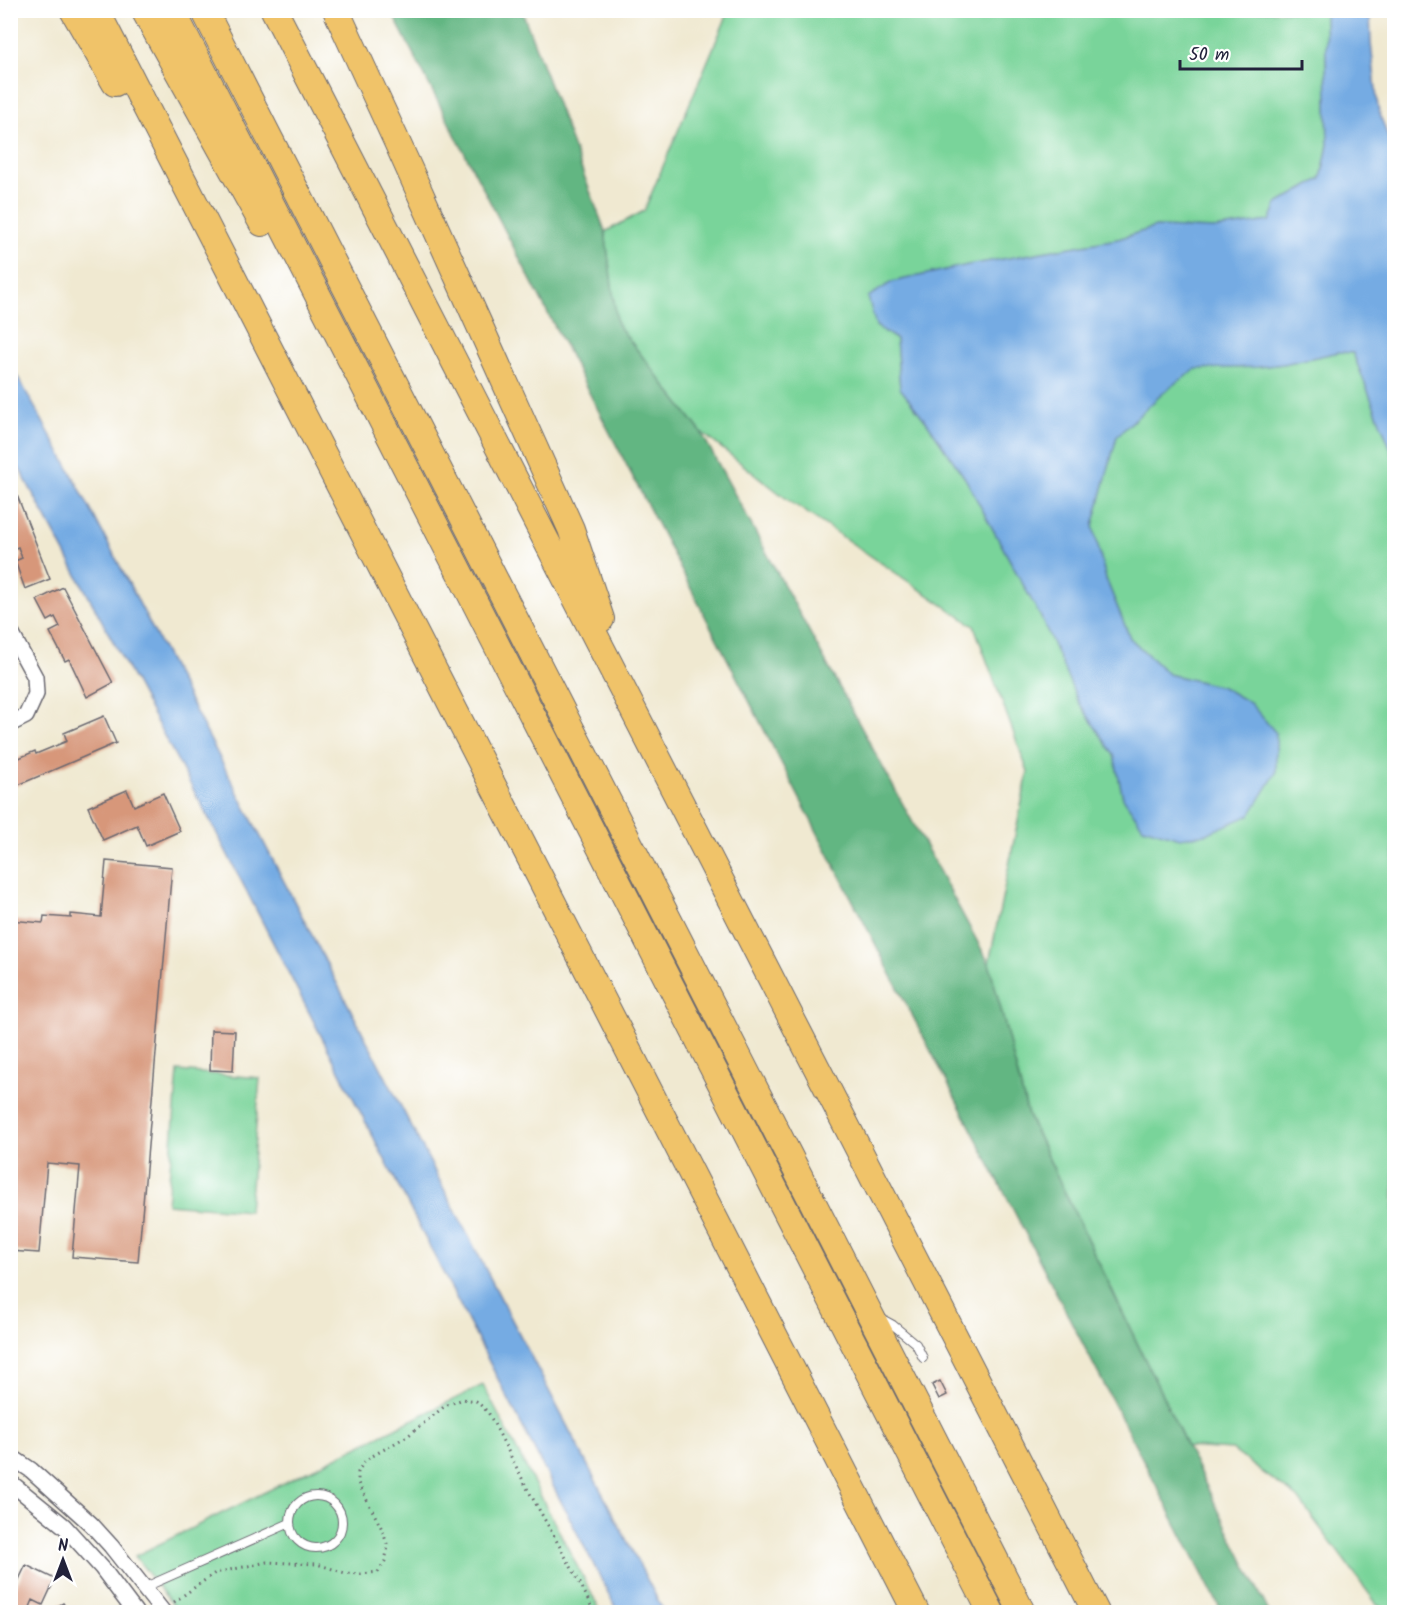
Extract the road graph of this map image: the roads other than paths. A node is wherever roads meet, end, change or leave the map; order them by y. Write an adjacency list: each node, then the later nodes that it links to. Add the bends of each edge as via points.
1 (73, 10): 8 (highway)
2 (96, 10): 8 (highway)
3 (144, 10): 9 (highway, via 282,259 385,459)
4 (172, 10): 9 (highway)
5 (204, 10): 13 (highway)
6 (274, 10): 11 (highway)
7 (336, 10): 11 (highway, via 571,530)
8 (247, 306): 21 (highway)
9 (414, 485): 22 (highway)
10 (10, 632): 12 (street, via 35,677 36,694 26,716)
11 (627, 696): 24 (highway)
12 (10, 724)
13 (868, 1313): 14 (lane, via 893,1325 916,1344); 23 (highway)
14 (923, 1358)
15 (10, 1456): 18 (street, via 91,1524)
16 (10, 1482): 19 (street, via 64,1526)
17 (290, 1523): 17 (lane, via 299,1541 318,1548 336,1539 342,1521 334,1502 315,1496 297,1504); 18 (lane)
18 (142, 1588): 20 (street)
19 (135, 1612)
20 (163, 1612)
21 (916, 1612)
22 (991, 1612)
23 (1022, 1612)
24 (1096, 1612)

